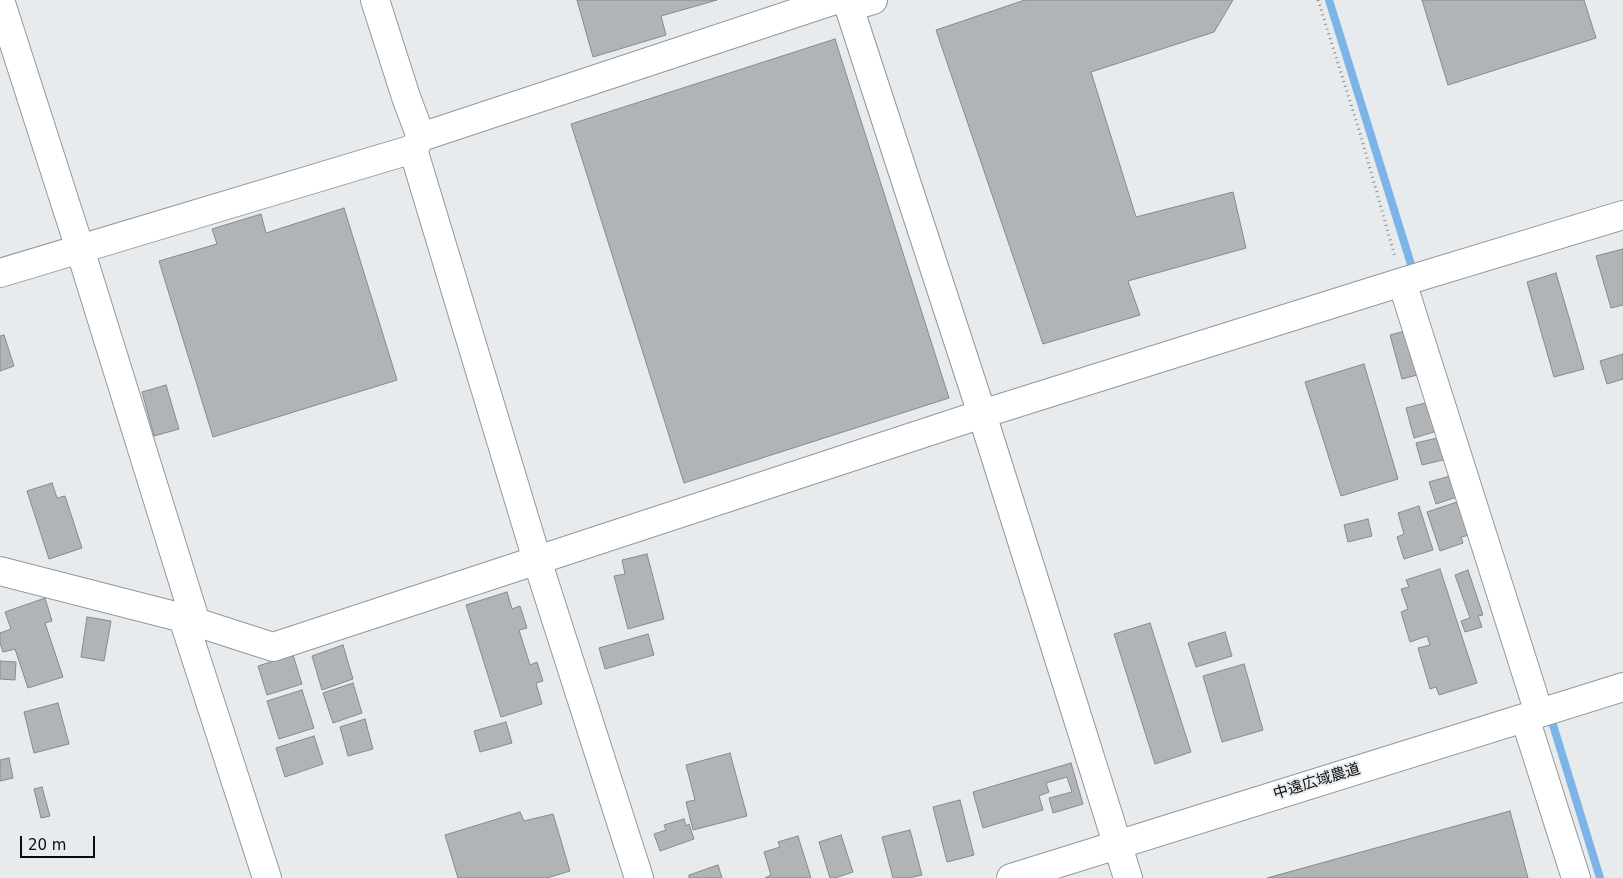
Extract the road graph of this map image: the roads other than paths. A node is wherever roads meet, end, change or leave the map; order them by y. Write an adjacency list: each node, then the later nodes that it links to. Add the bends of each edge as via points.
1 (0, 0): 6 (street)
2 (375, 0): 4 (street)
3 (851, 2): 4 (street); 9 (street)
4 (417, 143): 6 (street); 10 (street)
5 (1623, 215): 8 (street)
6 (80, 249): 7 (street); 12 (street)
7 (0, 273)
8 (1402, 282): 9 (street); 14 (street)
9 (982, 414): 10 (street); 15 (street)
10 (537, 560): 12 (street, via 273,646); 17 (street)
11 (0, 571): 12 (street)
12 (190, 620): 16 (street)
13 (1623, 687): 14 (street, 中遠広域農道)
14 (1532, 716): 15 (street, 中遠広域農道); 20 (street)
15 (1118, 844): 18 (street, 中遠広域農道); 19 (street)
16 (267, 878)
17 (638, 878)
18 (1011, 878)
19 (1128, 878)
20 (1576, 878)

